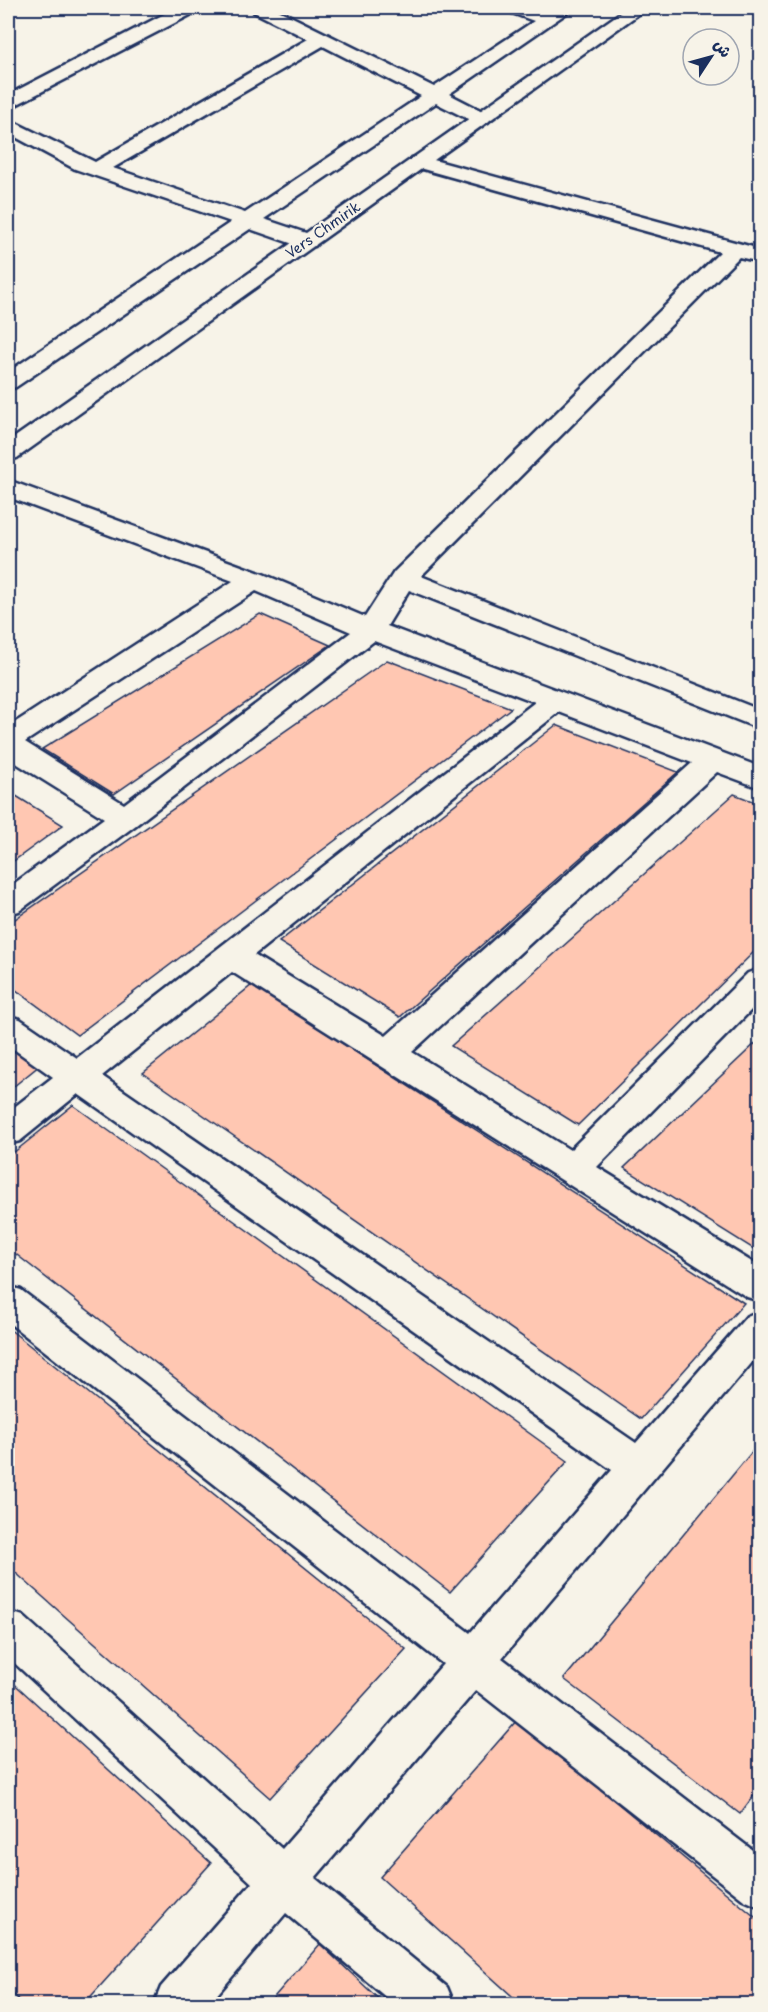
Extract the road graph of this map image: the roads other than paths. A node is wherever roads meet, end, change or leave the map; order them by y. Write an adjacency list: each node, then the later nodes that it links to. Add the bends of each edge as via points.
1 (189, 8): 8 (street)
2 (261, 8): 6 (street)
3 (516, 8): 5 (street)
4 (638, 8): 9 (street, Vers Chmirik)
5 (556, 13): 7 (street)
6 (322, 38): 7 (street); 13 (street)
7 (435, 94): 9 (street); 14 (street)
8 (8, 103)
9 (481, 118): 12 (street, Vers Chmirik)
10 (8, 125): 13 (street)
11 (8, 140): 13 (street)
12 (419, 162): 15 (street, Vers Chmirik); 16 (street)
13 (96, 170): 14 (street)
14 (248, 220): 15 (street); 18 (street)
15 (307, 241): 19 (street, Vers Chmirik)
16 (735, 249): 17 (street); 21 (street)
17 (760, 256)
18 (8, 382)
19 (8, 453)
20 (8, 488): 22 (street)
21 (403, 578): 23 (street); 25 (street)
22 (254, 580): 23 (street); 26 (street)
23 (371, 630): 24 (street); 30 (street)
24 (556, 700): 28 (street); 32 (street)
25 (760, 720)
26 (8, 740)
27 (8, 745): 30 (street)
28 (713, 760): 29 (street); 35 (street)
29 (760, 778)
30 (125, 818): 31 (street)
31 (8, 903)
32 (231, 956): 35 (street); 36 (street)
33 (760, 981): 38 (street)
34 (8, 1028): 36 (street)
35 (388, 1054): 38 (street)
36 (79, 1075): 37 (street); 42 (street)
37 (8, 1131)
38 (573, 1169): 39 (street)
39 (760, 1287)
40 (8, 1301): 44 (street)
41 (760, 1327): 42 (street)
42 (640, 1468): 44 (street)
43 (8, 1630): 46 (street)
44 (474, 1661): 45 (street); 46 (street)
45 (755, 1868)
46 (284, 1882): 47 (street); 48 (street)
47 (178, 2004)
48 (430, 2004)

